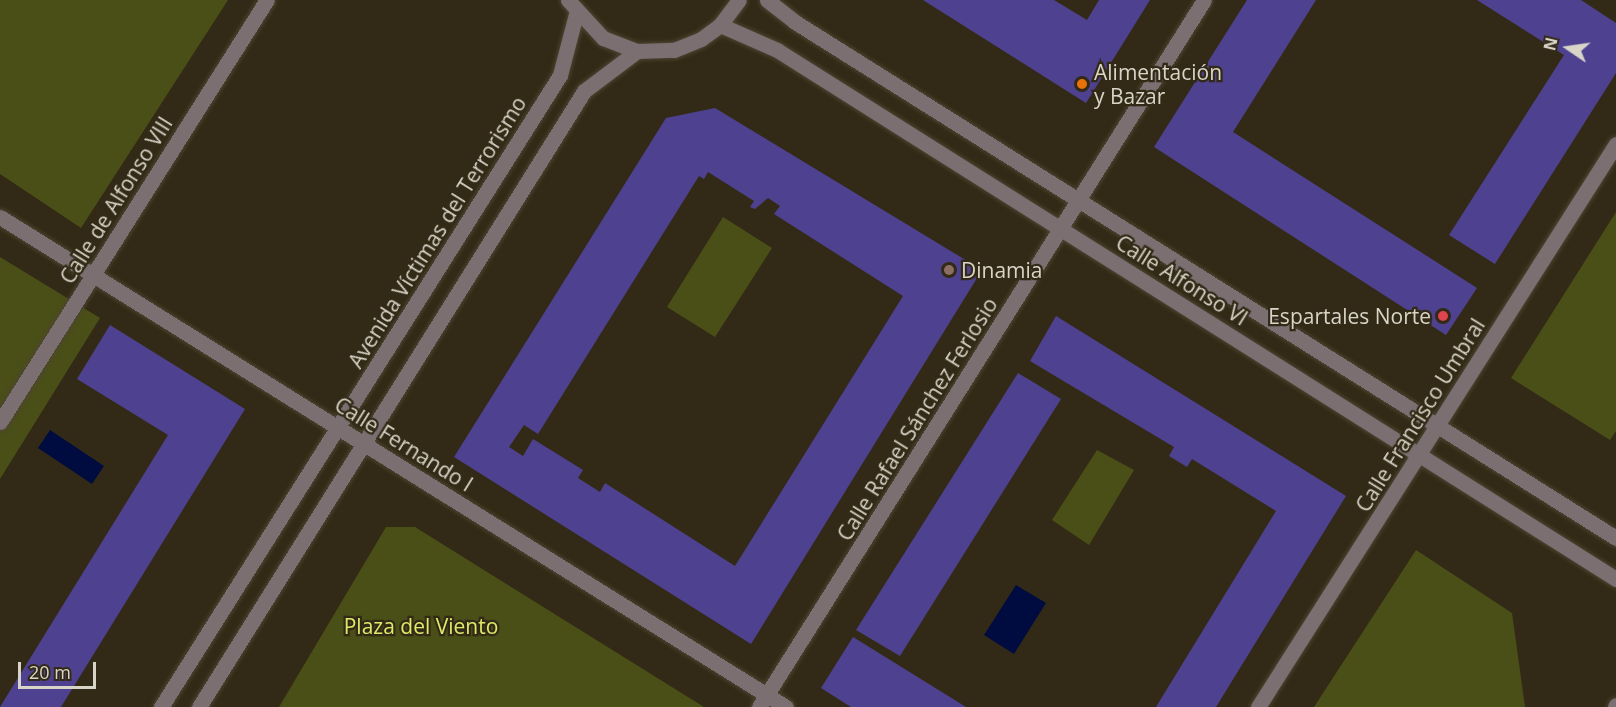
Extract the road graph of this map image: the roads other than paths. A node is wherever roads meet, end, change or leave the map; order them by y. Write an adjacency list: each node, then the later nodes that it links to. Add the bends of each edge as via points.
1 (267, 0): 13 (street, Calle de Alfonso VIII)
2 (568, 0): 6 (street)
3 (739, 0): 7 (street)
4 (767, 0): 10 (street, Calle Alfonso VI, via 795,22)
5 (1204, 0): 10 (street, Calle Rafael Sánchez Ferlosio)
6 (576, 14): 8 (street, via 603,38); 15 (street, Avenida Víctimas del Terrorismo, via 560,75)
7 (720, 25): 8 (street, via 674,50); 12 (street, Calle Alfonso VI, via 777,50)
8 (637, 51): 17 (street, via 584,91)
9 (1616, 144): 16 (street, Calle Francisco Umbral)
10 (1078, 202): 12 (street, Calle Rafael Sánchez Ferlosio); 16 (street, Calle Alfonso VI)
11 (0, 217): 13 (street, Calle Fernando I)
12 (1061, 229): 18 (street, Calle Alfonso VI); 21 (street, Calle Rafael Sánchez Ferlosio)
13 (94, 276): 14 (street, Calle de Alfonso VIII); 15 (street, Calle Fernando I)
14 (0, 422)
15 (338, 428): 17 (street, Calle Fernando I); 22 (street, Avenida Víctimas del Terrorismo)
16 (1437, 428): 18 (street, Calle Francisco Umbral); 19 (street, Calle Alfonso VI)
17 (365, 444): 21 (street, Calle Fernando I); 23 (street)
18 (1420, 455): 20 (street, Calle Alfonso VI); 25 (street, Calle Francisco Umbral)
19 (1616, 538)
20 (1616, 579)
21 (763, 701): 24 (street, Calle Fernando I)
22 (161, 707)
23 (200, 707)
24 (786, 707)
25 (1258, 707)

